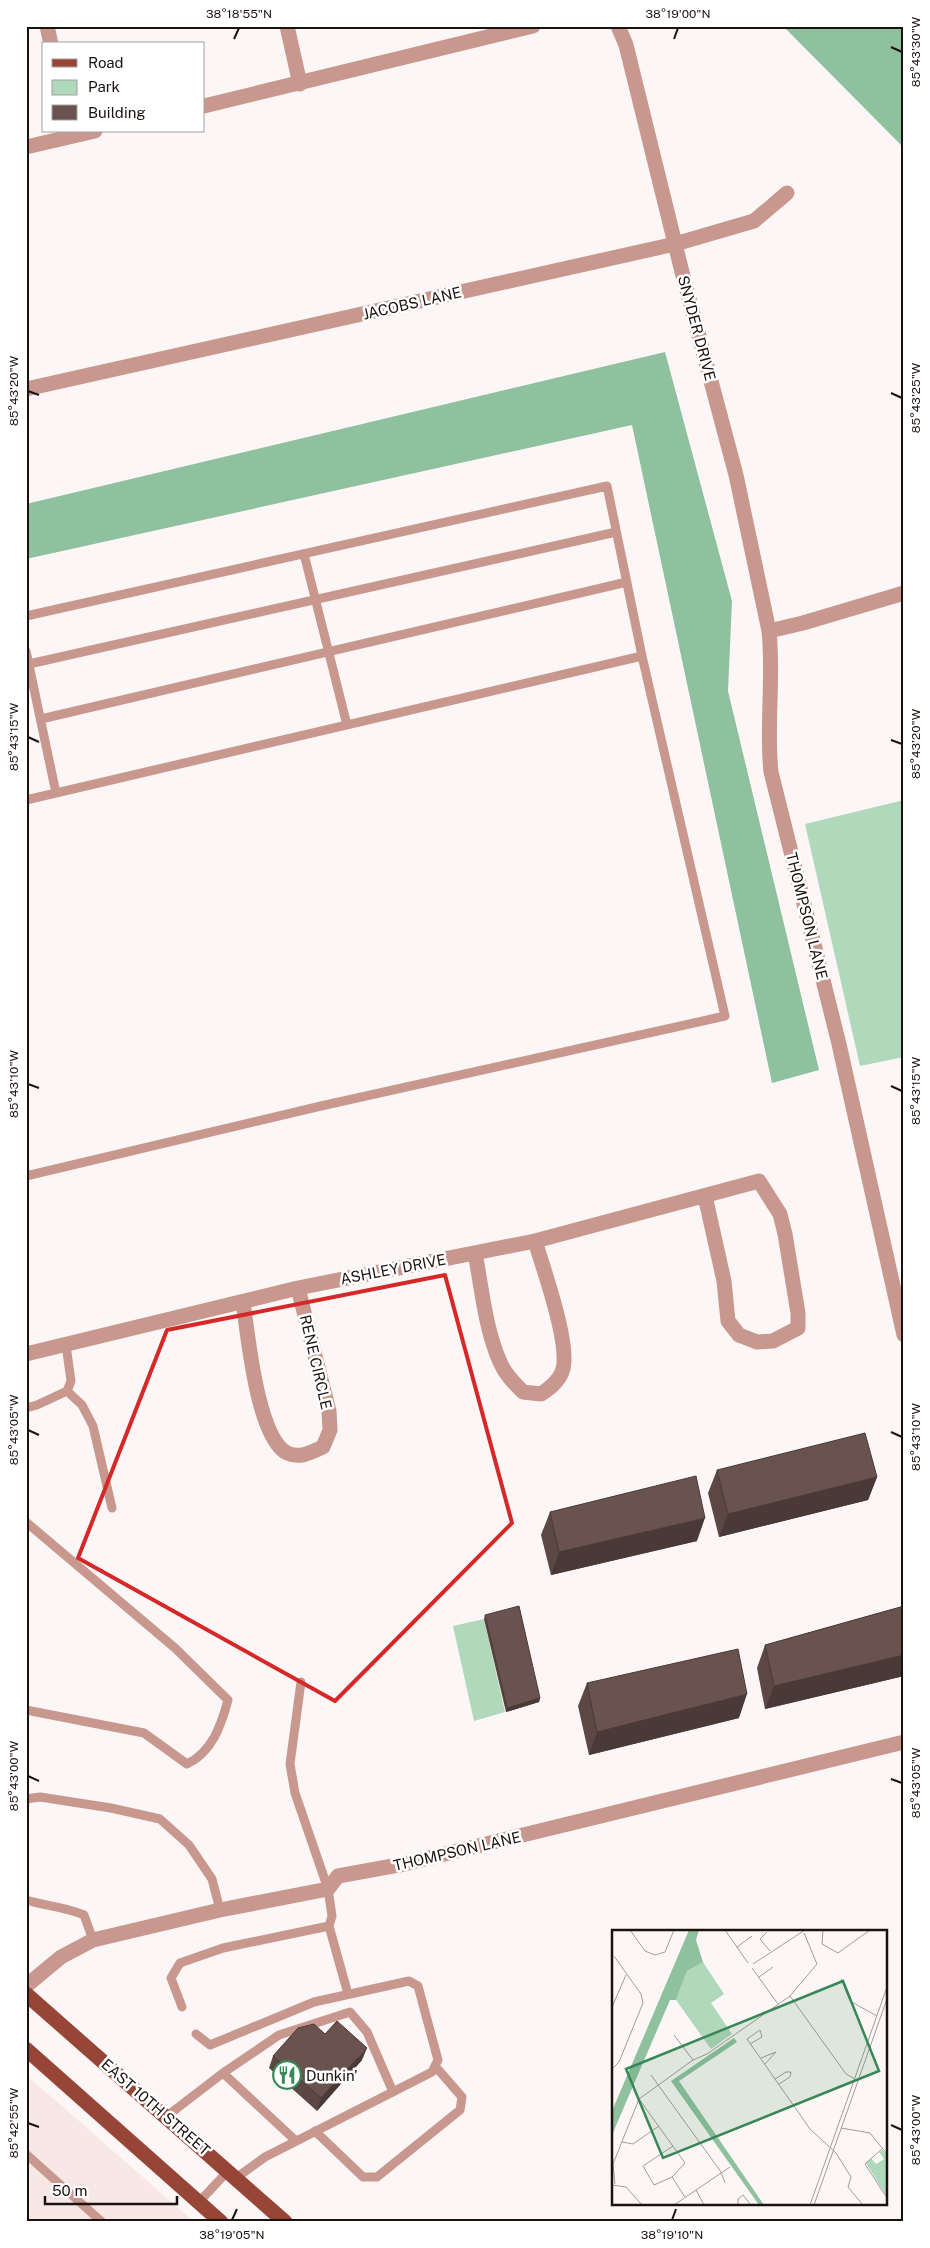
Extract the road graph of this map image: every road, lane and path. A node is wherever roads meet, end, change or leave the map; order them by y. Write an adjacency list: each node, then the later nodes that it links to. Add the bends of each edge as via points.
1 (47, 26): 5 (street)
2 (287, 26): 6 (street)
3 (533, 26): 6 (street)
4 (618, 26): 12 (street, SNYDER DRIVE, via 626,45)
5 (50, 42)
6 (300, 84): 7 (street)
7 (205, 106)
8 (86, 132): 9 (street)
9 (69, 134): 10 (street)
10 (26, 147)
11 (787, 193): 12 (street, JACOBS LANE, via 754,221)
12 (675, 244): 13 (street, JACOBS LANE); 20 (street, SNYDER DRIVE, via 736,475)
13 (26, 389)
14 (616, 532): 15 (lane, via 607,486); 16 (lane); 18 (lane)
15 (304, 554): 18 (lane); 19 (lane)
16 (627, 582): 22 (lane); 23 (lane)
17 (904, 593): 20 (street)
18 (317, 600): 22 (lane); 24 (lane)
19 (26, 616)
20 (769, 631): 35 (street, THOMPSON LANE, via 772,658 768,730 771,772 839,1044)
21 (26, 651): 24 (lane)
22 (329, 653): 25 (lane); 26 (lane)
23 (642, 656): 26 (lane); 29 (lane, via 725,1016)
24 (29, 664): 25 (lane)
25 (41, 719): 27 (lane)
26 (347, 725): 27 (lane)
27 (56, 793): 28 (lane)
28 (26, 800)
29 (26, 1176)
30 (705, 1196): 30 (street, ASHLEY DRIVE, via 724,1281 728,1321 739,1335 757,1342 773,1341 798,1328 780,1214 759,1181); 31 (street, ASHLEY DRIVE)
31 (535, 1241): 32 (street, ASHLEY DRIVE); 32 (street, via 563,1347 563,1370 555,1384 541,1394 523,1392 500,1362 490,1335)
32 (475, 1253): 33 (street, ASHLEY DRIVE)
33 (298, 1288): 34 (street, ASHLEY DRIVE); 34 (street, RENE CIRCLE, via 329,1411 330,1430 323,1447 307,1455 288,1453 269,1432 258,1393)
34 (243, 1302): 36 (street, ASHLEY DRIVE)
35 (904, 1335)
36 (66, 1345): 37 (street, ASHLEY DRIVE); 38 (lane, via 71,1381)
37 (26, 1354)
38 (67, 1392): 39 (lane); 40 (lane, via 82,1405 93,1426)
39 (26, 1408)
40 (112, 1508)
41 (26, 1522): 43 (lane, via 175,1648 228,1700 221,1728 199,1758 187,1764 144,1733)
42 (301, 1682): 46 (lane, via 290,1764 296,1793)
43 (26, 1710)
44 (904, 1742): 46 (street, THOMPSON LANE, via 404,1864 338,1876)
45 (26, 1799): 48 (lane, via 40,1797 102,1806 160,1819 189,1845 212,1879)
46 (328, 1889): 48 (street, THOMPSON LANE); 49 (lane, via 332,1916)
47 (26, 1900): 50 (lane, via 68,1908 84,1915)
48 (220, 1910): 50 (street, THOMPSON LANE)
49 (330, 1926): 53 (lane); 54 (lane, via 223,1948 180,1963 171,1978)
50 (93, 1940): 51 (street, THOMPSON LANE, via 61,1957)
51 (26, 1986)
52 (26, 1994): 60 (main road, EAST 10TH STREET)
53 (348, 1994): 55 (lane, via 314,2002 210,2045); 57 (lane, via 409,1980 418,1986 438,2060)
54 (182, 2007)
55 (196, 2034)
56 (26, 2049): 65 (main road)
57 (435, 2066): 59 (lane, via 432,2072); 61 (lane, via 462,2097 460,2110 378,2177 363,2177)
58 (223, 2073): 59 (lane, via 279,2035 350,2012 367,2032); 60 (lane); 62 (lane)
59 (393, 2092): 61 (lane)
60 (167, 2116): 64 (main road, EAST 10TH STREET)
61 (315, 2131): 62 (lane)
62 (296, 2141): 64 (lane)
63 (26, 2154): 66 (lane)
64 (232, 2175): 65 (lane); 68 (main road, EAST 10TH STREET)
65 (198, 2202): 67 (main road)
66 (102, 2222)
67 (221, 2222)
68 (285, 2222)

